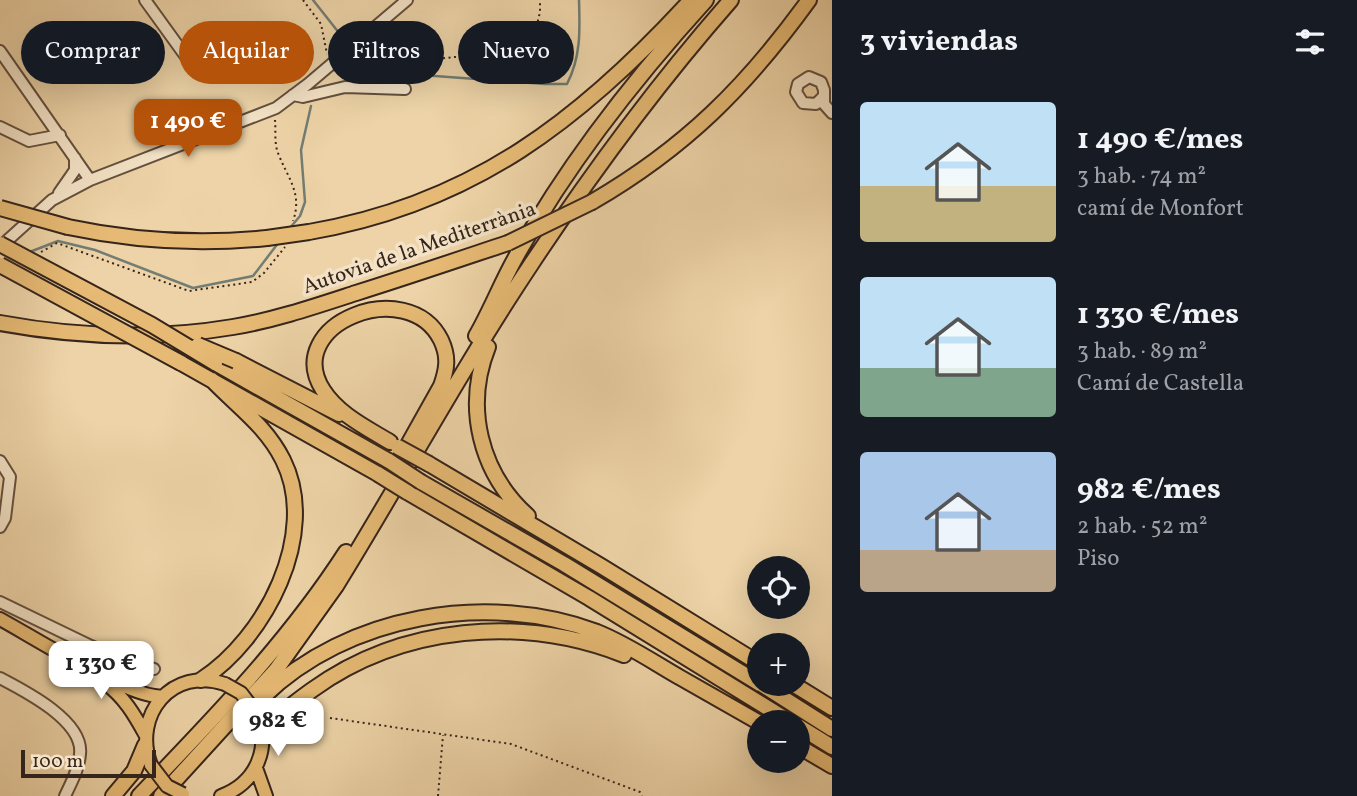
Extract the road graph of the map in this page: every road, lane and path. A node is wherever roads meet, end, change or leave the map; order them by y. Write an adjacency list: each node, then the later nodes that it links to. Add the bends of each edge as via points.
1 (145, 0): 10 (street)
2 (303, 0): 14 (path, via 321,24 328,52)
3 (407, 0): 9 (street)
4 (540, 0): 12 (path, via 535,33 510,51)
5 (691, 0): 26 (highway, Autovia de la Mediterrània, bridge, via 608,85 516,154 429,197 342,226 231,242 186,242 68,227)
6 (706, 0): 33 (highway, via 624,98 545,209 431,415)
7 (731, 0): 29 (highway, via 619,137)
8 (809, 0): 30 (highway, Autovia de la Mediterrània, bridge, via 768,55 722,105 656,162 592,202 508,243 311,308 234,327 97,335)
9 (382, 21)
10 (179, 47)
11 (0, 51): 22 (street)
12 (444, 58)
13 (328, 67): 14 (street)
14 (322, 72): 18 (street)
15 (832, 75): 16 (street)
16 (821, 82): 19 (street, via 824,90); 19 (street, via 805,78 796,88 803,103)
17 (405, 89): 18 (street, via 345,87)
18 (293, 95): 24 (street, via 276,108)
19 (819, 101): 20 (street, via 820,109)
20 (832, 114)
21 (0, 127): 22 (street, via 29,141)
22 (60, 135): 23 (street)
23 (75, 157): 24 (street); 25 (street, via 75,170)
24 (90, 180): 25 (street)
25 (52, 200): 27 (street)
26 (0, 208)
27 (0, 245): 31 (highway, bridge)
28 (0, 265): 32 (highway, bridge)
29 (509, 298): 36 (highway, via 482,362 477,422 495,476); 66 (highway, via 336,586 276,670)
30 (0, 323)
31 (152, 325): 33 (highway, bridge, via 215,363); 33 (highway, bridge, via 236,361)
32 (212, 380): 45 (highway, via 262,426 275,446 291,480 296,522 288,562 263,612 226,659); 50 (highway, bridge, via 589,598)
33 (395, 453): 33 (highway, via 332,402 316,375 317,352 331,329 347,318 377,309 407,311 431,324 447,361 441,386); 36 (highway, bridge, via 429,464); 43 (highway, bridge, via 421,482); 65 (highway, via 356,536 328,580 292,628)
34 (0, 461): 35 (street, via 10,477)
35 (0, 527)
36 (547, 534): 39 (highway)
37 (0, 602): 41 (street, via 90,646)
38 (0, 619): 40 (main road)
39 (747, 656)
40 (68, 657): 47 (main road, via 143,694); 57 (main road, via 116,691 130,707)
41 (154, 669)
42 (677, 676): 51 (highway); 56 (highway, via 571,638 528,631 469,632 397,647 349,667 300,699); 66 (highway, via 597,632 571,625 497,613 418,619 363,634 302,666 264,696)
43 (747, 676)
44 (0, 678): 63 (street, via 45,703 79,741 80,754)
45 (201, 680): 47 (main road, via 177,686); 56 (main road, bridge, via 225,684 241,693 257,714)
46 (810, 694): 49 (highway)
47 (164, 696): 57 (main road, via 151,713)
48 (779, 696): 53 (highway)
49 (832, 708)
50 (771, 710)
51 (747, 716)
52 (330, 718): 55 (path)
53 (832, 729)
54 (810, 733): 58 (highway)
55 (443, 735): 69 (path); 70 (path, via 511,744)
56 (263, 738): 61 (main road)
57 (145, 740): 62 (main road, bridge, via 151,765 167,786); 64 (highway, via 134,771)
58 (832, 747)
59 (810, 753): 60 (highway)
60 (832, 766)
61 (256, 768): 67 (main road, via 237,788); 68 (main road)
62 (186, 795)
63 (65, 796)
64 (113, 796)
65 (139, 796)
66 (164, 796)
67 (221, 796)
68 (266, 796)
69 (439, 796)
70 (642, 796)

